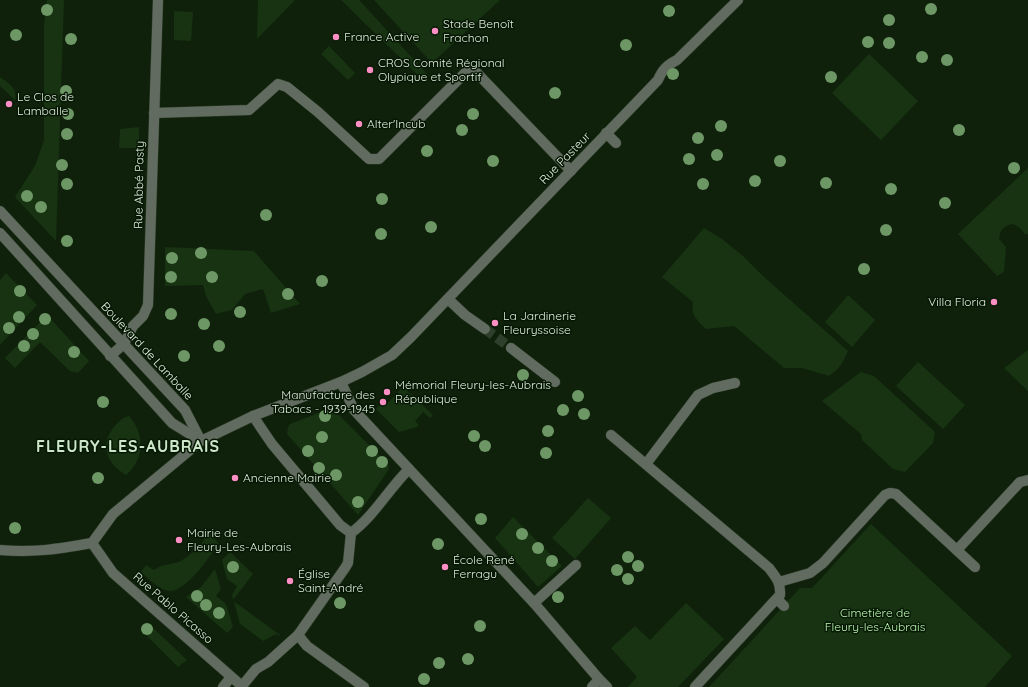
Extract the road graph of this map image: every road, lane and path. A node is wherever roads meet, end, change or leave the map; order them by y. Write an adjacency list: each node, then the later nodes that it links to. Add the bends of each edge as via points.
1 (158, 0): 3 (street, Rue Abbé Pasty)
2 (738, 0): 4 (street, Rue Pasteur, via 662,72 658,80)
3 (154, 113): 6 (street, via 249,110 278,84 287,87 318,112 370,159 379,159 466,72 476,72); 11 (street, Rue Abbé Pasty, via 148,305)
4 (606, 133): 5 (street); 6 (street, Rue Pasteur)
5 (616, 143)
6 (571, 171): 9 (street, Rue Pasteur)
7 (0, 211): 11 (street, Boulevard de Lamballe)
8 (0, 233): 13 (street)
9 (448, 299): 10 (street); 14 (street, Rue Pasteur, via 408,334 392,355)
10 (486, 329)
11 (124, 344): 13 (street, Rue Abbé Pasty); 19 (street, Boulevard de Lamballe, via 185,410)
12 (511, 348): 15 (street)
13 (110, 356): 19 (street, via 172,423)
14 (341, 382): 17 (street, Rue Pasteur); 21 (street, via 354,410)
15 (555, 382)
16 (734, 383): 20 (street, via 698,395)
17 (254, 416): 19 (street, Rue Pasteur); 23 (street, via 272,444 340,525)
18 (611, 435): 20 (street)
19 (201, 441): 24 (street, Rue Pasteur, via 113,514)
20 (646, 464): 29 (street, via 769,568)
21 (409, 469): 23 (street, via 363,525); 30 (street)
22 (1028, 480): 26 (street, via 1020,482)
23 (351, 533): 31 (street, via 348,563)
24 (92, 543): 25 (street, via 53,550); 32 (street, Rue Pablo Picasso, via 113,573)
25 (0, 550)
26 (957, 550): 28 (street); 29 (street, via 896,494 890,493 885,495 824,563 810,573)
27 (576, 565): 30 (street)
28 (975, 567)
29 (779, 582): 39 (street, via 780,602)
30 (534, 603): 33 (street)
31 (298, 636): 34 (street, via 256,669); 36 (street, via 307,646)
32 (231, 677): 34 (street, Rue Pablo Picasso); 35 (street)
33 (599, 679): 37 (street); 38 (street)
34 (243, 686)
35 (222, 687)
36 (364, 687)
37 (592, 687)
38 (607, 687)
39 (695, 687)

